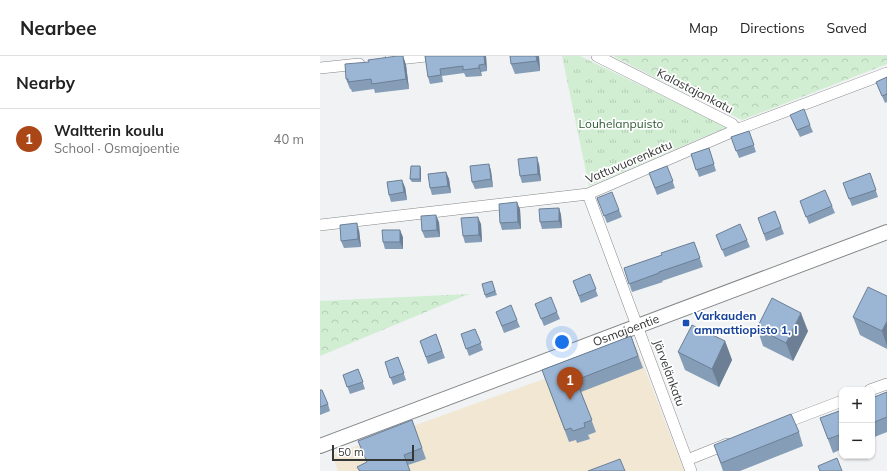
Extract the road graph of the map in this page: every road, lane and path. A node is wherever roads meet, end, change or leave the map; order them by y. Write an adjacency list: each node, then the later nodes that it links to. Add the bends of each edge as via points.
1 (426, 56): 3 (street)
2 (597, 56): 5 (street, Kalastajankatu, via 732,124)
3 (320, 68)
4 (887, 73): 5 (street, Vattuvuorenkatu)
5 (736, 130): 6 (street, Vattuvuorenkatu)
6 (588, 194): 7 (street, Vattuvuorenkatu); 9 (street, Järvelänkatu)
7 (320, 225)
8 (887, 232): 9 (street, Osmajoentie)
9 (638, 326): 15 (street, Osmajoentie); 16 (street, Järvelänkatu)
10 (887, 384): 11 (street)
11 (875, 388)
12 (839, 402): 13 (street)
13 (768, 429)
14 (738, 440): 16 (street)
15 (320, 446)
16 (686, 460): 17 (street, Järvelänkatu)
17 (691, 471)

